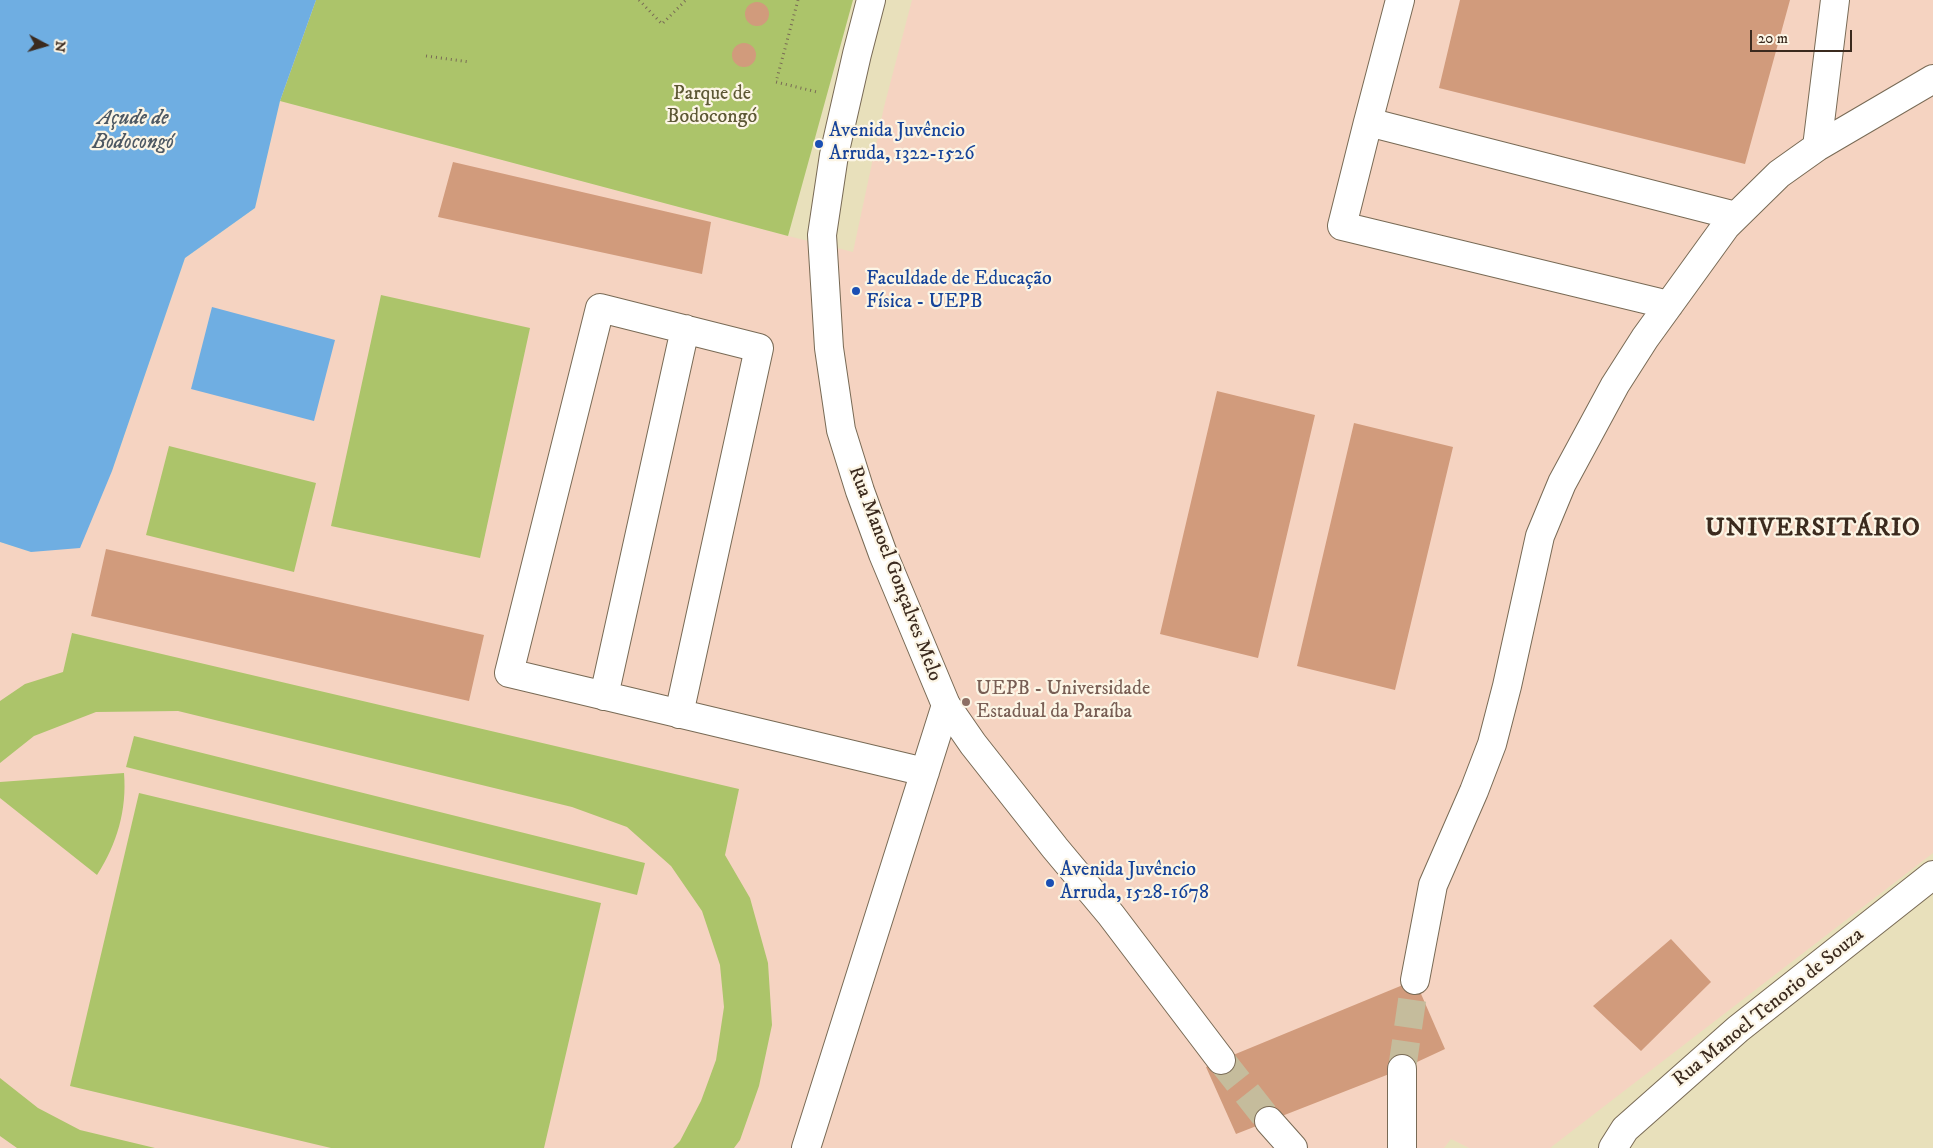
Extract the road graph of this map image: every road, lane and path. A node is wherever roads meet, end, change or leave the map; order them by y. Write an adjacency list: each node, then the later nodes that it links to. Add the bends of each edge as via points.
1 (640, 0): 2 (path, via 662,24)
2 (686, 0)
3 (798, 0): 10 (path, via 776,82)
4 (871, 0): 10 (street, Rua Manoel Gonçalves Melo)
5 (1400, 0): 11 (street)
6 (1835, 0): 12 (street)
7 (426, 56): 8 (path)
8 (470, 62)
9 (1933, 79): 12 (street)
10 (846, 100): 17 (street, Rua Manoel Gonçalves Melo, via 822,235 829,348 841,430 883,554)
11 (1368, 122): 13 (street); 14 (street, via 1342,226)
12 (1817, 147): 13 (street, via 1779,174)
13 (1736, 216): 14 (street)
14 (1668, 305): 21 (street, via 1614,385 1584,439 1540,536 1492,744 1433,885)
15 (685, 329): 16 (street); 16 (street, via 600,308 509,674); 18 (street, via 759,348)
16 (604, 696): 18 (street)
17 (946, 705): 19 (street); 22 (street, Rua Manoel Gonçalves Melo, via 973,744 1111,915)
18 (679, 714): 19 (street)
19 (925, 772): 26 (street)
20 (1933, 875): 25 (street, Rua Manoel Tenorio de Souza, via 1738,1030)
21 (1415, 980)
22 (1221, 1060)
23 (1402, 1069): 28 (street)
24 (1268, 1121): 27 (street)
25 (1619, 1138): 29 (street, Rua Manoel Tenorio de Souza)
26 (806, 1148)
27 (1294, 1148)
28 (1402, 1148)
29 (1595, 1148)

